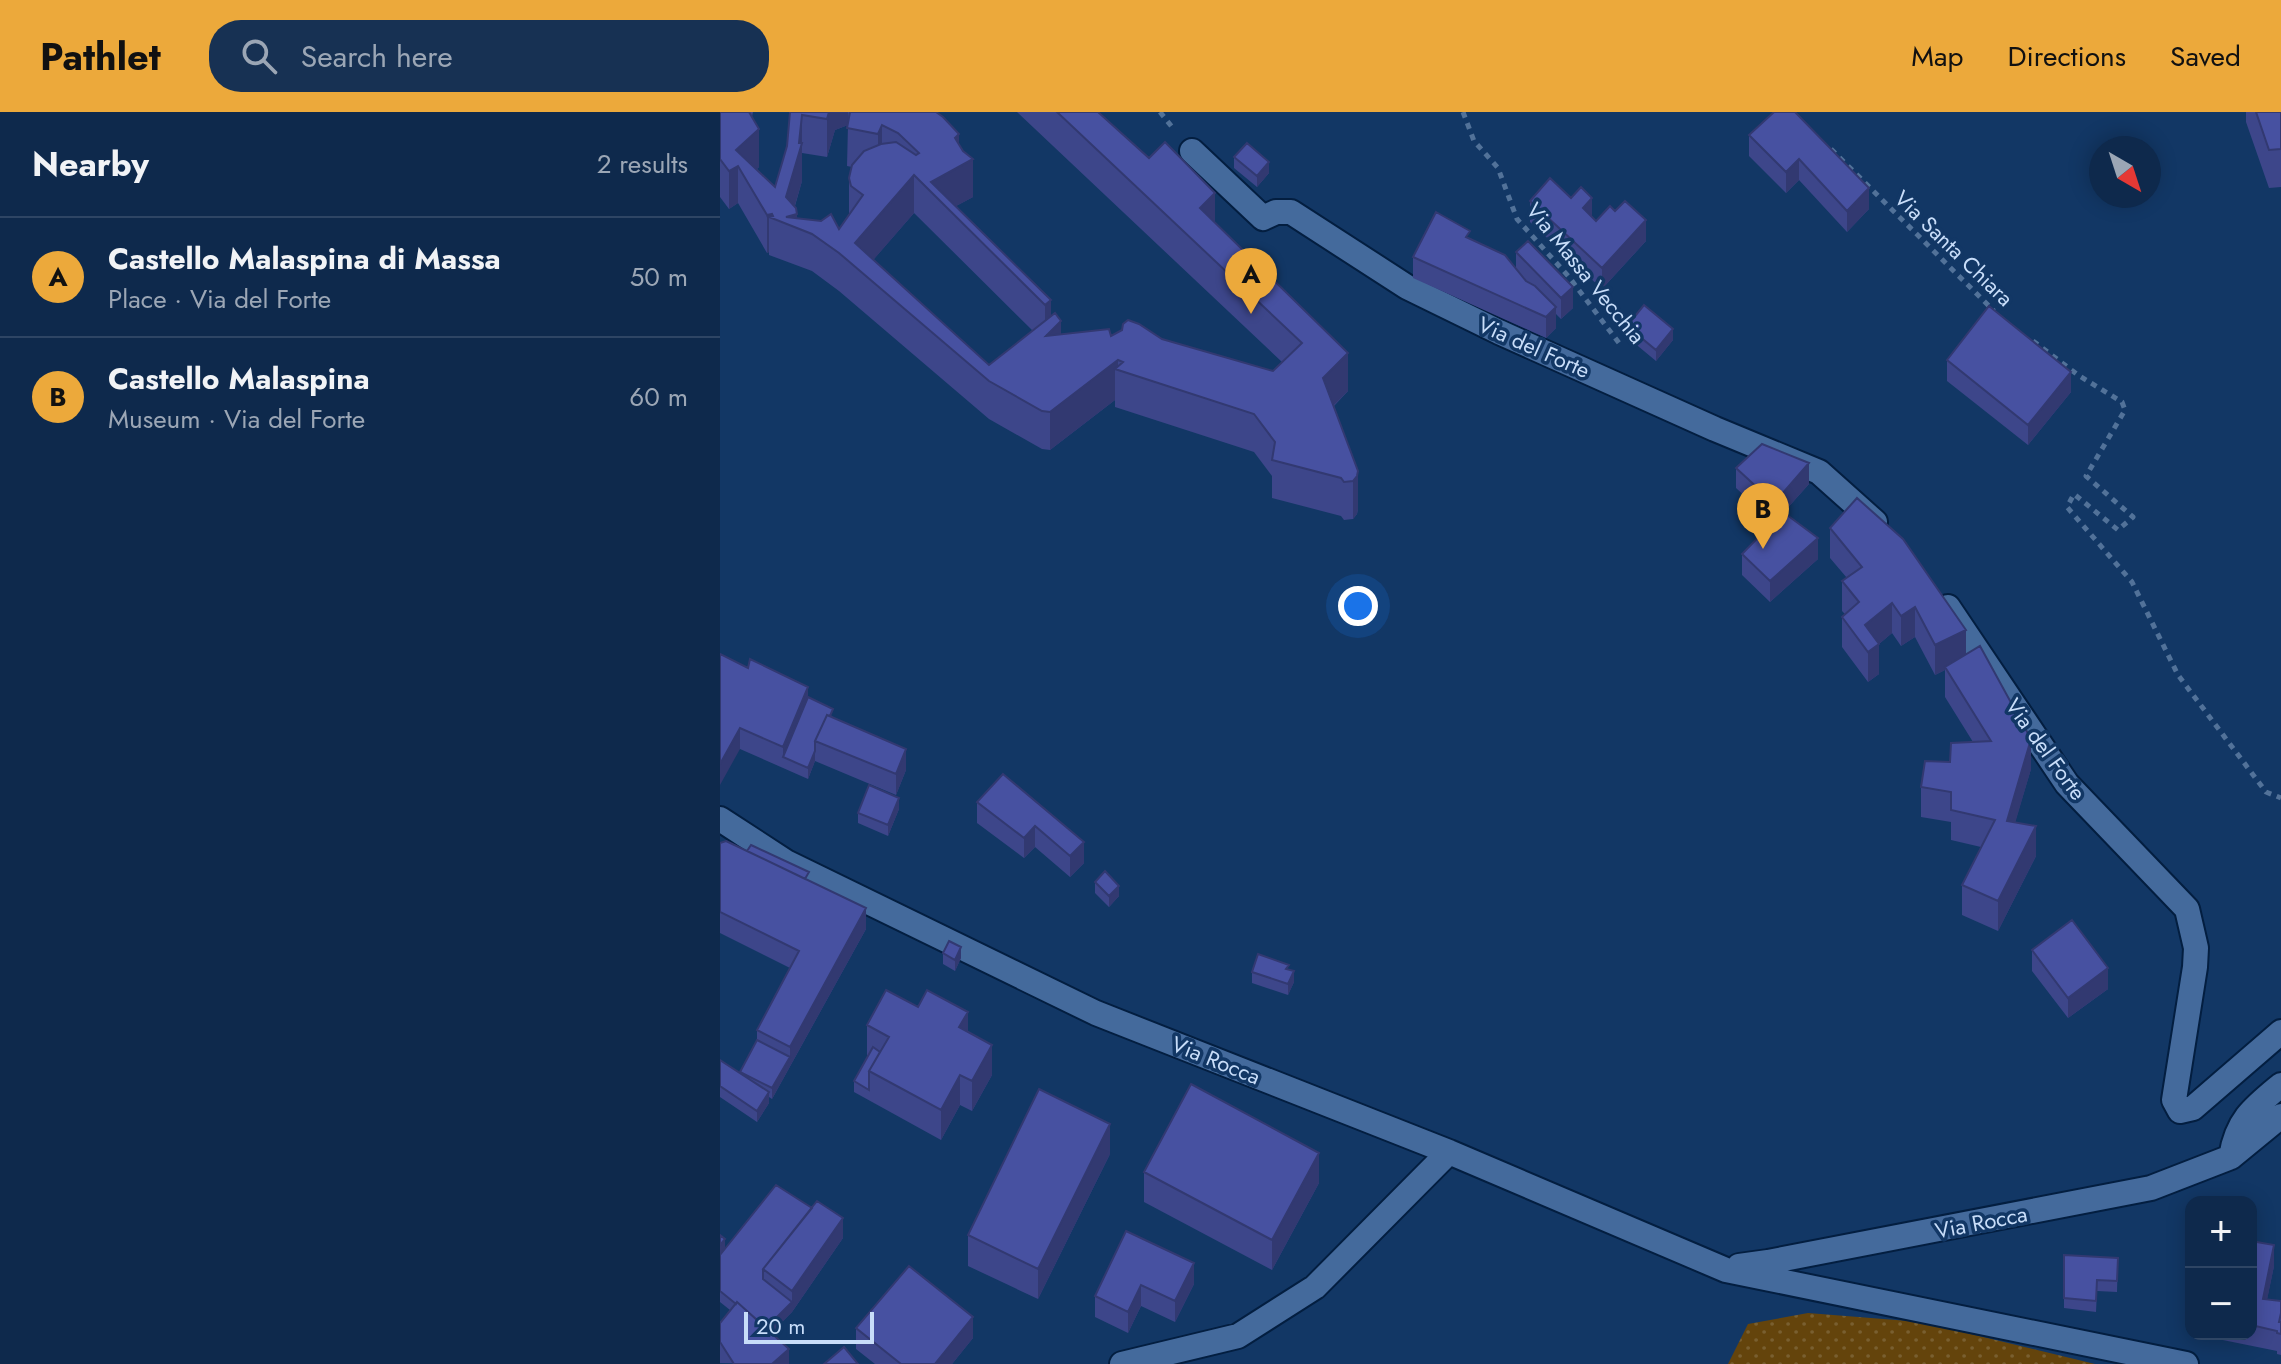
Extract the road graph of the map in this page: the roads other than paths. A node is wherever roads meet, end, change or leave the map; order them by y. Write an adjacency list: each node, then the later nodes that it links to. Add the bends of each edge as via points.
1 (1192, 151): 2 (street, Via del Forte, via 1263,218 1291,212 1407,287 1819,472)
2 (1890, 535)
3 (1939, 594): 5 (street, Via del Forte, via 2067,784 2187,909 2196,948 2174,1100 2180,1111 2193,1108)
4 (720, 819): 8 (street, Via Rocca, via 786,862 1096,1013)
5 (2281, 1032)
6 (2281, 1085): 9 (street, via 2248,1113 2234,1135)
7 (2281, 1116): 9 (street, Via Rocca)
8 (1449, 1152): 10 (street, Via Rocca); 11 (street, via 1315,1287 1238,1336)
9 (2231, 1157): 10 (street, Via Rocca, via 2151,1188)
10 (1726, 1270): 12 (street, Via Rocca)
11 (1122, 1364)
12 (2186, 1364)

